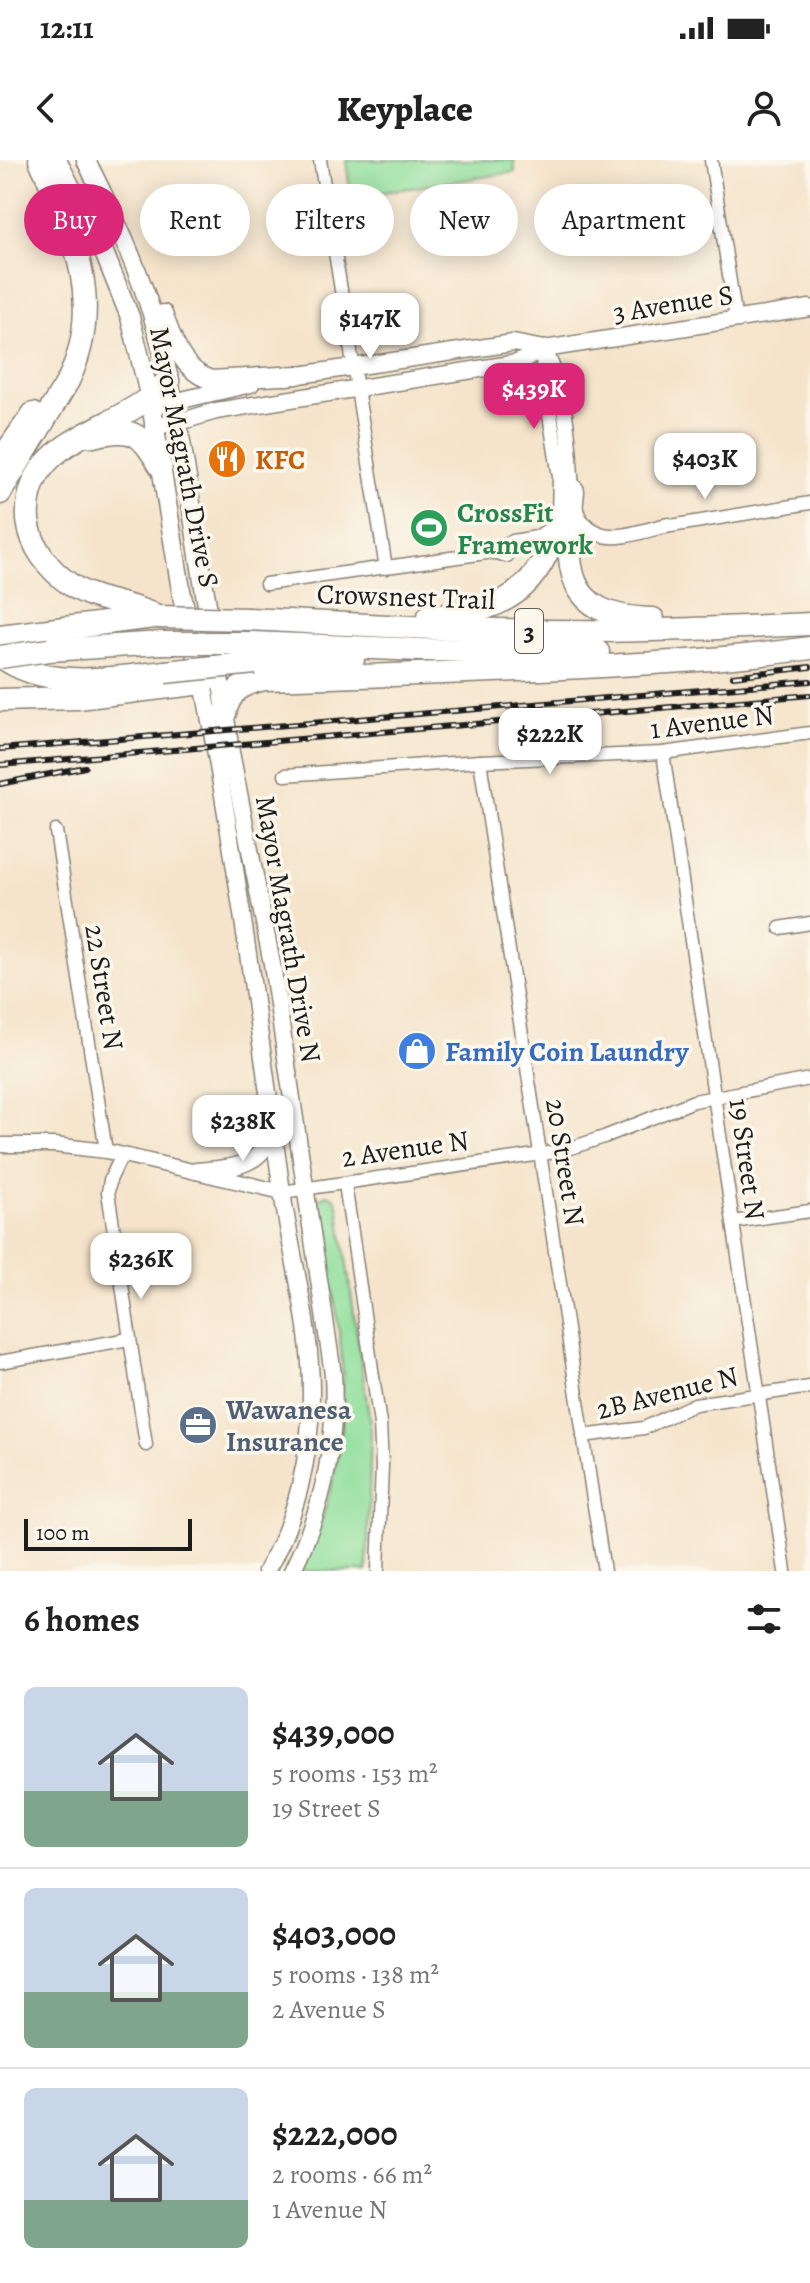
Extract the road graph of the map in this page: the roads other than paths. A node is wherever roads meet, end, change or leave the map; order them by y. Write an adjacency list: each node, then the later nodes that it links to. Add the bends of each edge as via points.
1 (40, 160): 9 (highway, via 78,253 85,297)
2 (57, 160): 15 (main road, Mayor Magrath Drive S, via 123,297)
3 (86, 160): 6 (main road, Mayor Magrath Drive S)
4 (320, 160): 11 (street)
5 (711, 160): 8 (street)
6 (132, 254): 12 (main road, via 158,300 175,347 198,376 211,380); 14 (main road, Mayor Magrath Drive S)
7 (810, 308): 8 (main road, 3 Avenue S)
8 (736, 320): 10 (main road, 3 Avenue S)
9 (81, 338): 19 (highway); 22 (highway, via 77,362 58,401)
10 (544, 349): 11 (main road, 3 Avenue S, via 513,343); 13 (main road, 3 Avenue S, via 517,363); 21 (street, via 556,370); 24 (street, via 543,372 558,455)
11 (352, 366): 12 (main road, 3 Avenue S); 13 (street)
12 (298, 375): 14 (main road, 3 Avenue S, via 210,392)
13 (356, 388): 16 (main road, 3 Avenue S, via 216,411); 28 (street)
14 (170, 391): 15 (highway); 16 (main road, Mayor Magrath Drive S)
15 (150, 402): 17 (main road, Mayor Magrath Drive S); 18 (highway)
16 (176, 423): 17 (main road, 3 Avenue S); 37 (main road, Mayor Magrath Drive S)
17 (153, 426): 20 (main road, Mayor Magrath Drive S)
18 (73, 441): 20 (highway, via 126,431 145,441); 30 (highway, via 35,478 28,513 34,546 72,586)
19 (0, 461)
20 (161, 467): 37 (main road, Mayor Magrath Drive S, via 182,596)
21 (573, 491): 25 (street, via 579,518 601,535); 32 (highway, via 569,563 575,584 600,607 634,618)
22 (0, 493)
23 (810, 503): 25 (street)
24 (559, 516): 27 (street, via 548,531 513,542); 31 (highway, via 538,572 517,593 494,605 445,615)
25 (668, 525): 26 (street)
26 (610, 543)
27 (500, 554): 28 (street)
28 (386, 568): 29 (street)
29 (266, 584)
30 (158, 617): 31 (highway, Crowsnest Trail / 3, bridge); 33 (highway, Crowsnest Trail / 3)
31 (257, 620): 32 (highway, Crowsnest Trail / 3, via 546,631)
32 (810, 622)
33 (0, 636)
34 (810, 646): 35 (highway, via 470,659); 39 (highway, via 758,656 655,663 265,679 235,691)
35 (253, 653): 36 (highway, bridge, via 162,643); 36 (highway, bridge, via 105,679 34,674)
36 (0, 656)
37 (211, 677): 38 (highway, via 78,698); 39 (main road, Mayor Magrath Drive N); 49 (main road, Mayor Magrath Drive N)
38 (0, 700)
39 (225, 713): 56 (main road, Mayor Magrath Drive N, via 272,964)
40 (810, 733): 41 (street, 1 Avenue N)
41 (663, 753): 42 (street, 1 Avenue N); 48 (street, 19 Street N)
42 (480, 761): 43 (street, 1 Avenue N); 53 (street, 20 Street N)
43 (285, 775)
44 (56, 831): 51 (street, 22 Street N)
45 (810, 923): 46 (street)
46 (780, 928)
47 (810, 1079): 48 (street, 2 Avenue N)
48 (715, 1096): 53 (street, 2 Avenue N); 59 (street, 19 Street N)
49 (274, 1119): 54 (main road, via 267,1146 250,1161); 57 (main road, Mayor Magrath Drive N)
50 (0, 1145): 51 (street, 2 Avenue N)
51 (106, 1151): 52 (street, 2 Avenue N)
52 (122, 1155): 54 (street, 2 Avenue N); 60 (street, via 108,1192)
53 (540, 1155): 55 (street, 2 Avenue N); 64 (street, 20 Street N)
54 (196, 1171): 57 (street, 2 Avenue N)
55 (345, 1184): 56 (street, 2 Avenue N); 68 (street, via 380,1424)
56 (305, 1188): 57 (street, 2 Avenue N); 67 (main road, Mayor Magrath Drive N, via 331,1350 334,1423 318,1508)
57 (282, 1192): 66 (main road, Mayor Magrath Drive N, via 308,1348 310,1425 292,1510)
58 (810, 1211): 59 (street)
59 (733, 1222): 63 (street, 19 Street N)
60 (129, 1339): 61 (street); 65 (street)
61 (0, 1362)
62 (810, 1387): 63 (street, 2B Avenue N)
63 (758, 1395): 64 (street, 2B Avenue N, via 695,1404 644,1428); 70 (street, 19 Street N)
64 (583, 1436): 69 (street, 20 Street N)
65 (146, 1445)
66 (266, 1571)
67 (292, 1571)
68 (378, 1571)
69 (604, 1571)
70 (785, 1571)

